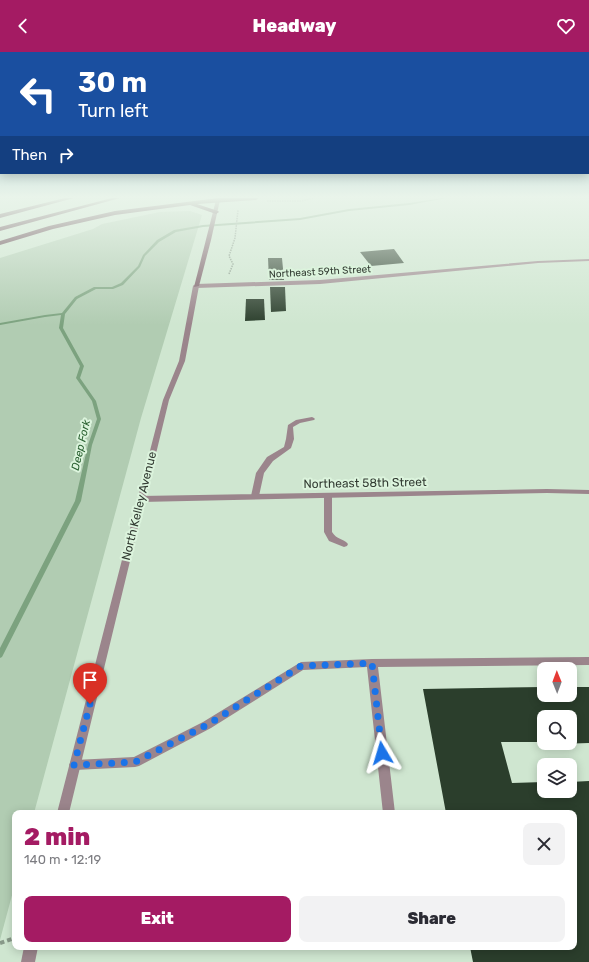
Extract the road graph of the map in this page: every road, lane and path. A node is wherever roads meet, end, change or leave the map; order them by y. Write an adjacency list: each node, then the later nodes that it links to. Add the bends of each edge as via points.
1 (209, 240): 5 (main road, North Kelley Avenue)
2 (233, 240): 4 (path, via 229,256 233,264 232,271)
3 (589, 260): 4 (street, Northeast 59th Street, via 538,262 320,282)
4 (222, 285): 5 (street, Northeast 59th Street)
5 (196, 286): 10 (street, North Kelley Avenue, via 182,361 166,400)
6 (312, 419): 8 (street, via 298,421 290,426 287,448 270,459 260,473)
7 (589, 492): 9 (street, Northeast 58th Street)
8 (254, 496): 9 (street, Northeast 58th Street); 10 (street, Northeast 58th Street)
9 (328, 496): 11 (street, via 328,532 332,539)
10 (141, 499): 14 (street, North Kelley Avenue)
11 (344, 544)
12 (589, 661): 13 (street)
13 (372, 663): 14 (street, via 301,666 207,725 135,762); 16 (street)
14 (74, 765): 15 (street, North Kelley Avenue)
15 (64, 810)
16 (389, 810)
17 (12, 939): 18 (path)
18 (0, 943)
19 (30, 950): 20 (street)
20 (28, 962)

